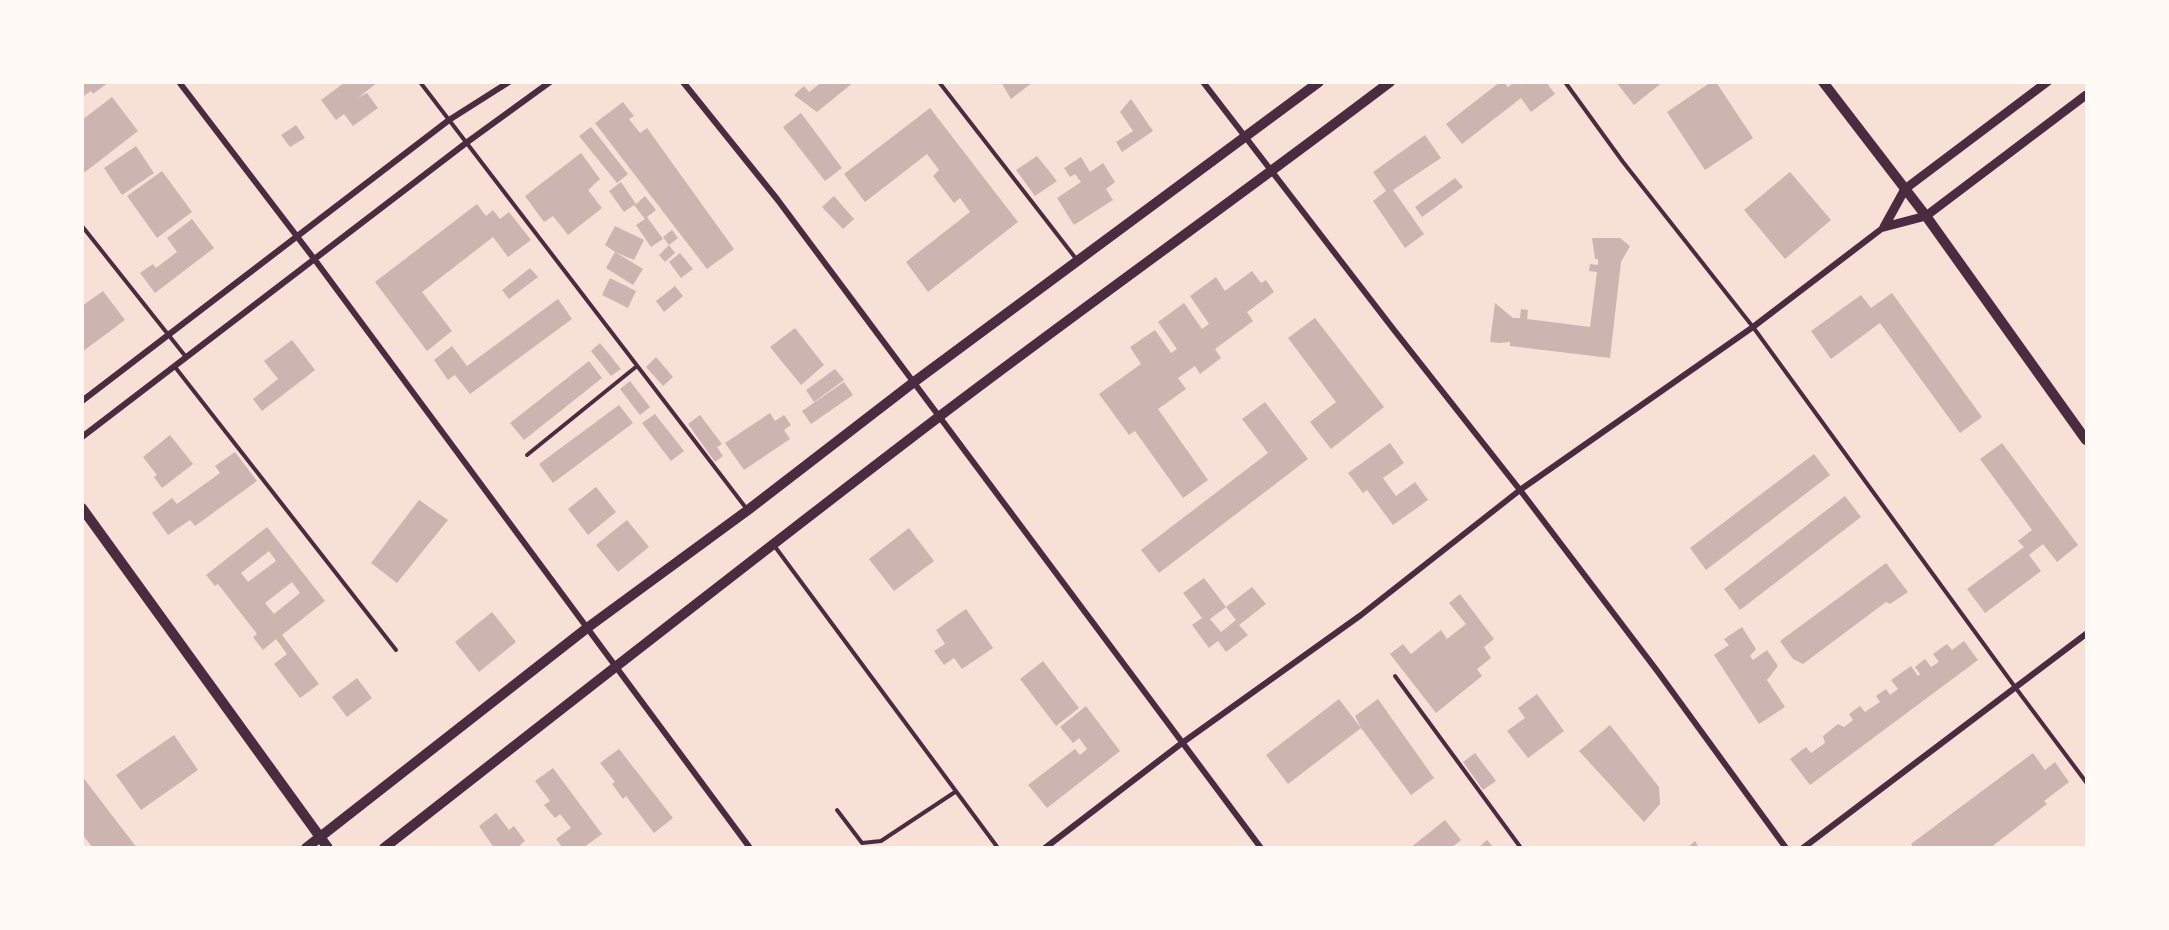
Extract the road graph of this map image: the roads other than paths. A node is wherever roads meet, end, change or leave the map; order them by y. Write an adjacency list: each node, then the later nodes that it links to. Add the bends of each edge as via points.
1 (178, 82): 22 (street)
2 (420, 82): 14 (lane)
3 (508, 82): 14 (street)
4 (550, 82): 16 (street)
5 (683, 82): 30 (street)
6 (939, 82): 24 (lane)
7 (1203, 82): 15 (street)
8 (1319, 82): 15 (main road)
9 (1390, 82): 17 (main road)
10 (1565, 82): 25 (lane)
11 (1823, 82): 18 (main road)
12 (2047, 82): 18 (street)
13 (2086, 95): 19 (street)
14 (449, 120): 16 (lane); 22 (street)
15 (1245, 136): 17 (street); 24 (main road)
16 (466, 143): 23 (street); 28 (lane)
17 (1271, 173): 32 (main road); 36 (street)
18 (1905, 189): 19 (main road); 21 (street)
19 (1926, 216): 21 (street); 34 (main road)
20 (82, 226): 26 (lane)
21 (1884, 227): 25 (street)
22 (297, 237): 23 (street); 26 (street)
23 (315, 260): 27 (street); 40 (street)
24 (1078, 261): 30 (main road)
25 (1753, 327): 36 (street); 45 (lane)
26 (169, 335): 27 (lane); 31 (street)
27 (186, 358): 29 (street)
28 (637, 366): 35 (lane); 38 (lane)
29 (175, 367): 33 (street); 42 (lane)
30 (914, 382): 32 (street); 38 (main road)
31 (82, 400)
32 (940, 417): 39 (main road); 46 (street)
33 (82, 437)
34 (2086, 440)
35 (527, 455)
36 (1520, 490): 46 (street, via 1361,615); 59 (street)
37 (82, 508): 50 (main road)
38 (748, 510): 40 (main road)
39 (773, 543): 43 (main road); 48 (lane)
40 (587, 628): 43 (street); 50 (main road)
41 (2086, 634): 45 (street)
42 (396, 650)
43 (616, 667): 53 (main road); 54 (street)
44 (1395, 676): 58 (lane)
45 (2015, 687): 47 (lane); 60 (street)
46 (1182, 743): 56 (street); 57 (street)
47 (2086, 782)
48 (955, 792): 49 (lane, via 881,841 862,843); 55 (lane)
49 (837, 810)
50 (320, 837): 51 (main road); 52 (main road)
51 (306, 848)
52 (328, 848)
53 (384, 848)
54 (750, 848)
55 (998, 848)
56 (1045, 848)
57 (1262, 848)
58 (1521, 848)
59 (1786, 848)
60 (1803, 848)

